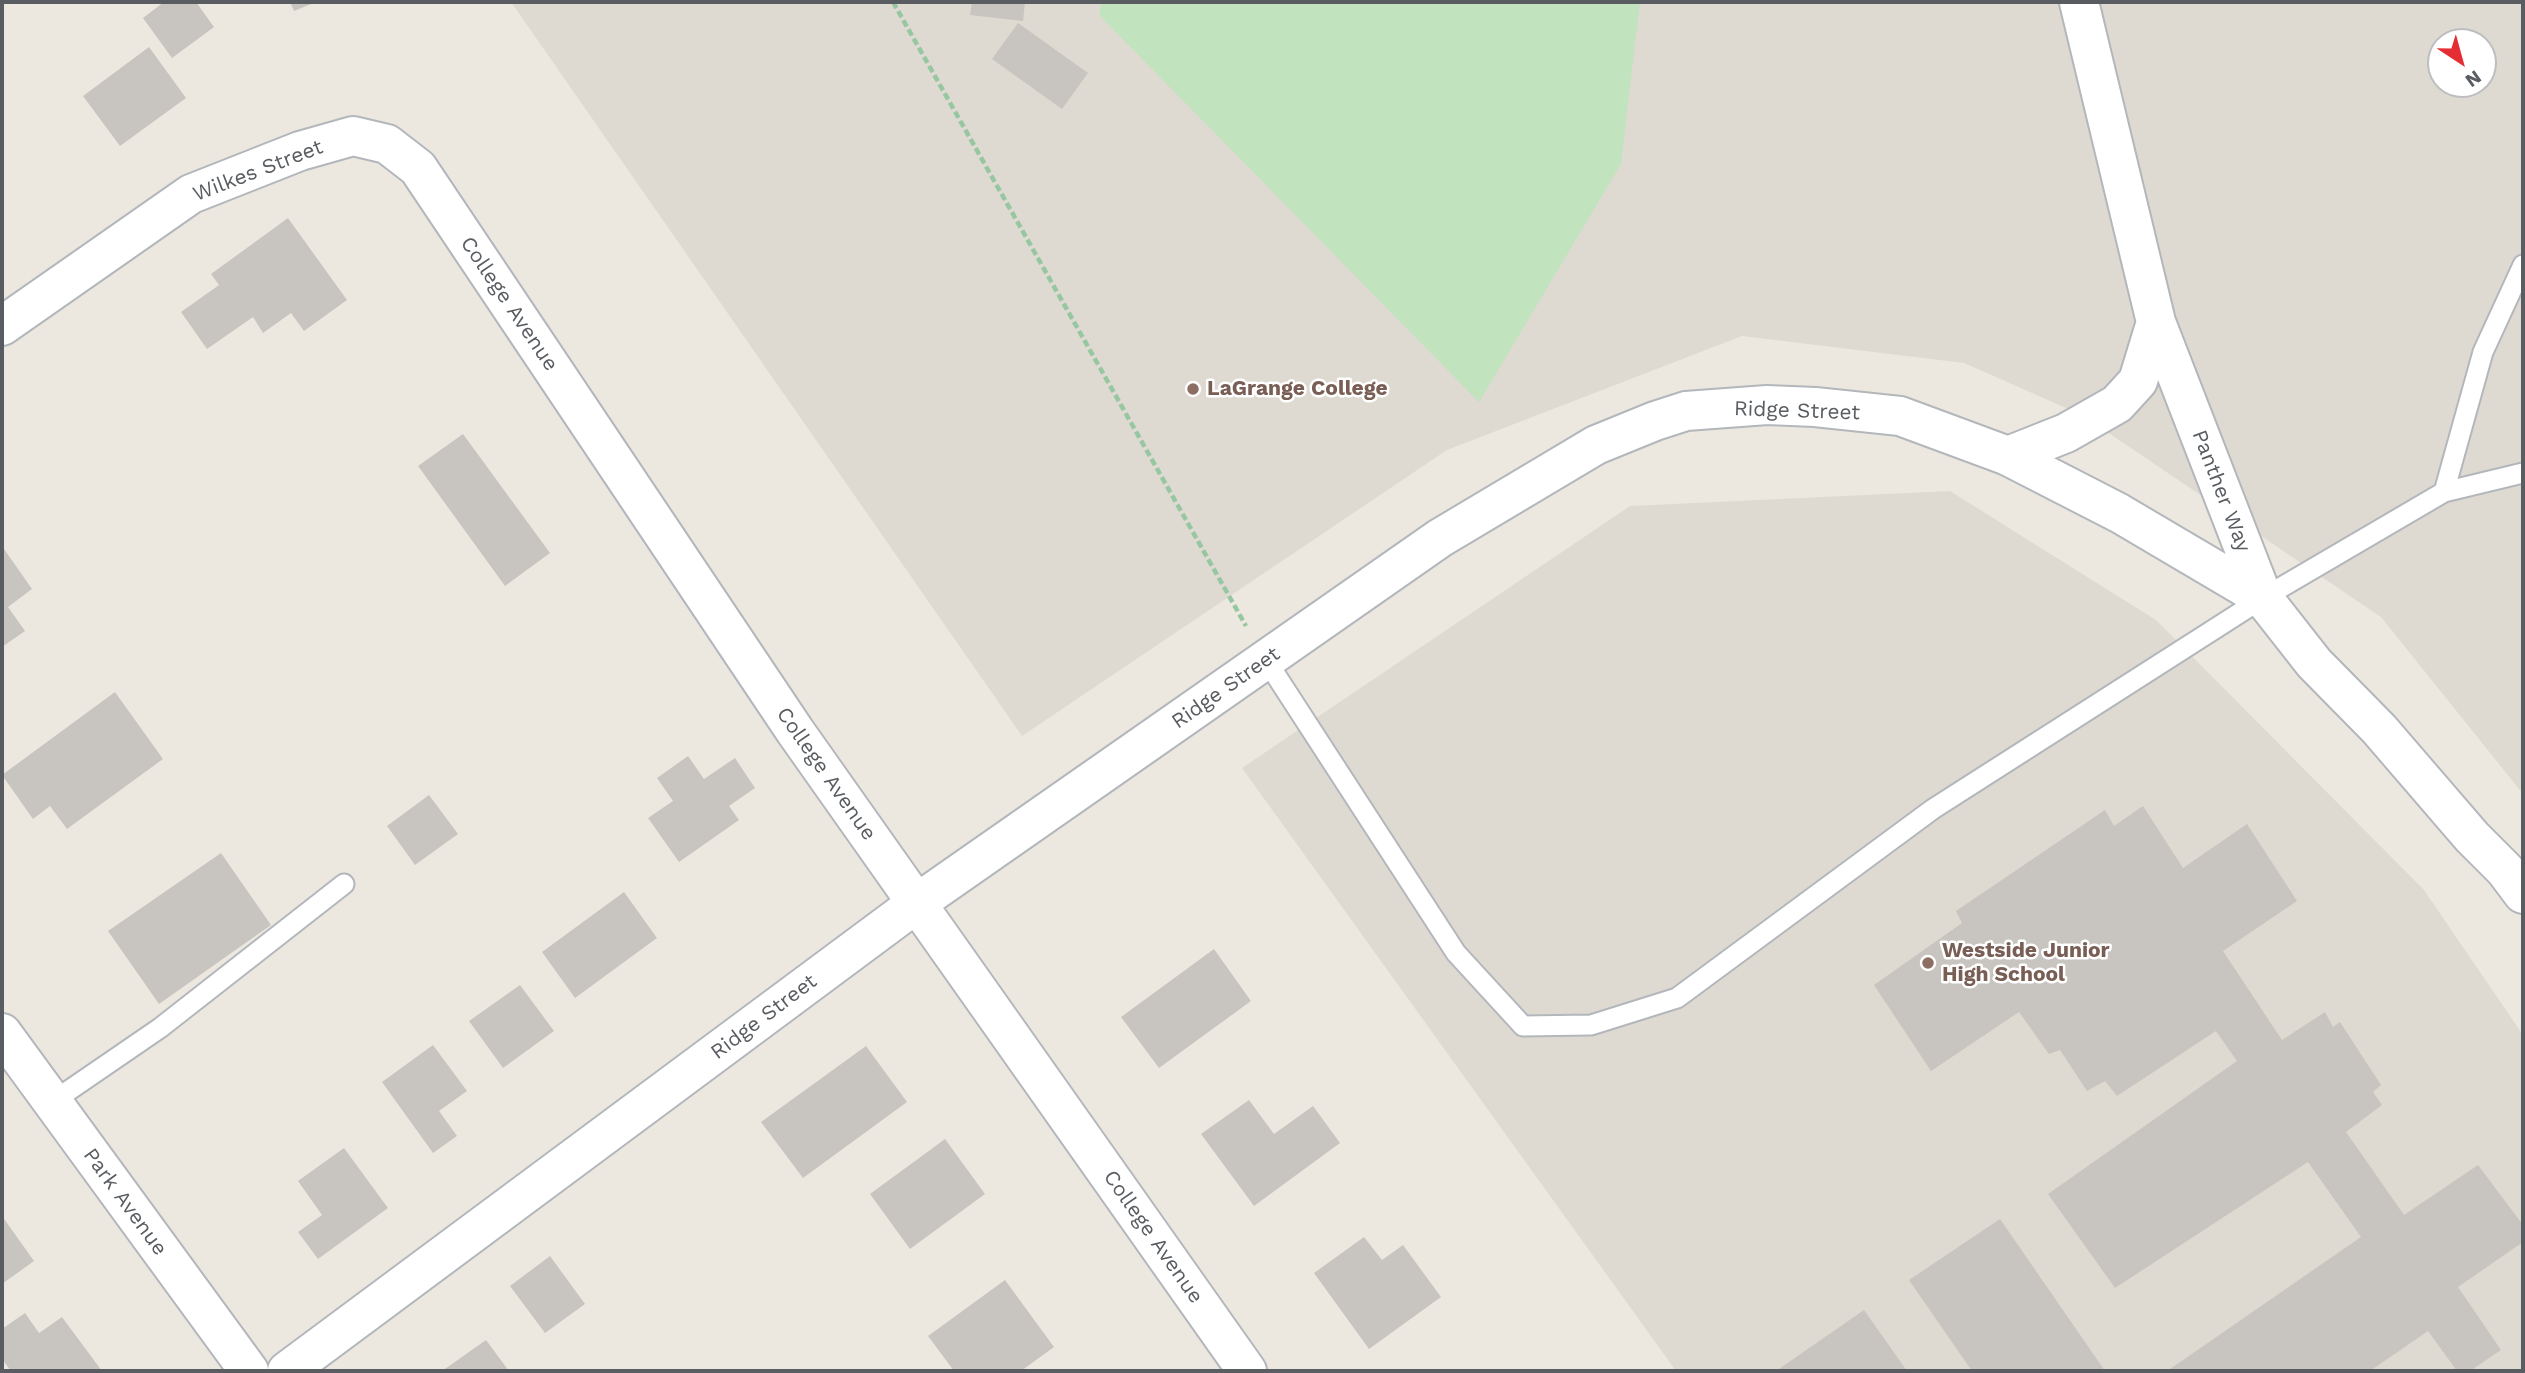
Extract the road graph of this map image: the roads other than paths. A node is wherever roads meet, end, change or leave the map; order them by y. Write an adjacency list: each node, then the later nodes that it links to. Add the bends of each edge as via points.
1 (2079, 2): 4 (street, Panther Way)
2 (418, 168): 5 (street, Wilkes Street, via 387,144 353,136 300,151 191,194); 13 (street, College Avenue, via 794,731)
3 (2523, 265): 8 (lane, via 2483,352)
4 (2156, 321): 6 (street, via 2138,381 2117,404 2066,433); 9 (street, Panther Way)
5 (2, 326)
6 (2008, 456): 9 (street, Ridge Street, via 2119,513); 10 (street, Ridge Street, via 1900,416 1767,405 1686,411 1584,453 1440,538)
7 (2523, 473): 8 (lane)
8 (2444, 492): 9 (lane)
9 (2263, 598): 10 (lane, via 1933,809 1677,998 1591,1025 1523,1026 1456,953); 12 (street, Panther Way, via 2314,663 2379,729)
10 (1266, 660): 13 (street, Ridge Street)
11 (344, 884): 15 (lane, via 160,1028)
12 (2523, 894)
13 (918, 903): 17 (street, Ridge Street); 18 (street, College Avenue)
14 (2, 1033): 15 (street, Park Avenue)
15 (52, 1101): 16 (street, Park Avenue)
16 (248, 1371)
17 (287, 1371)
18 (1247, 1371)

